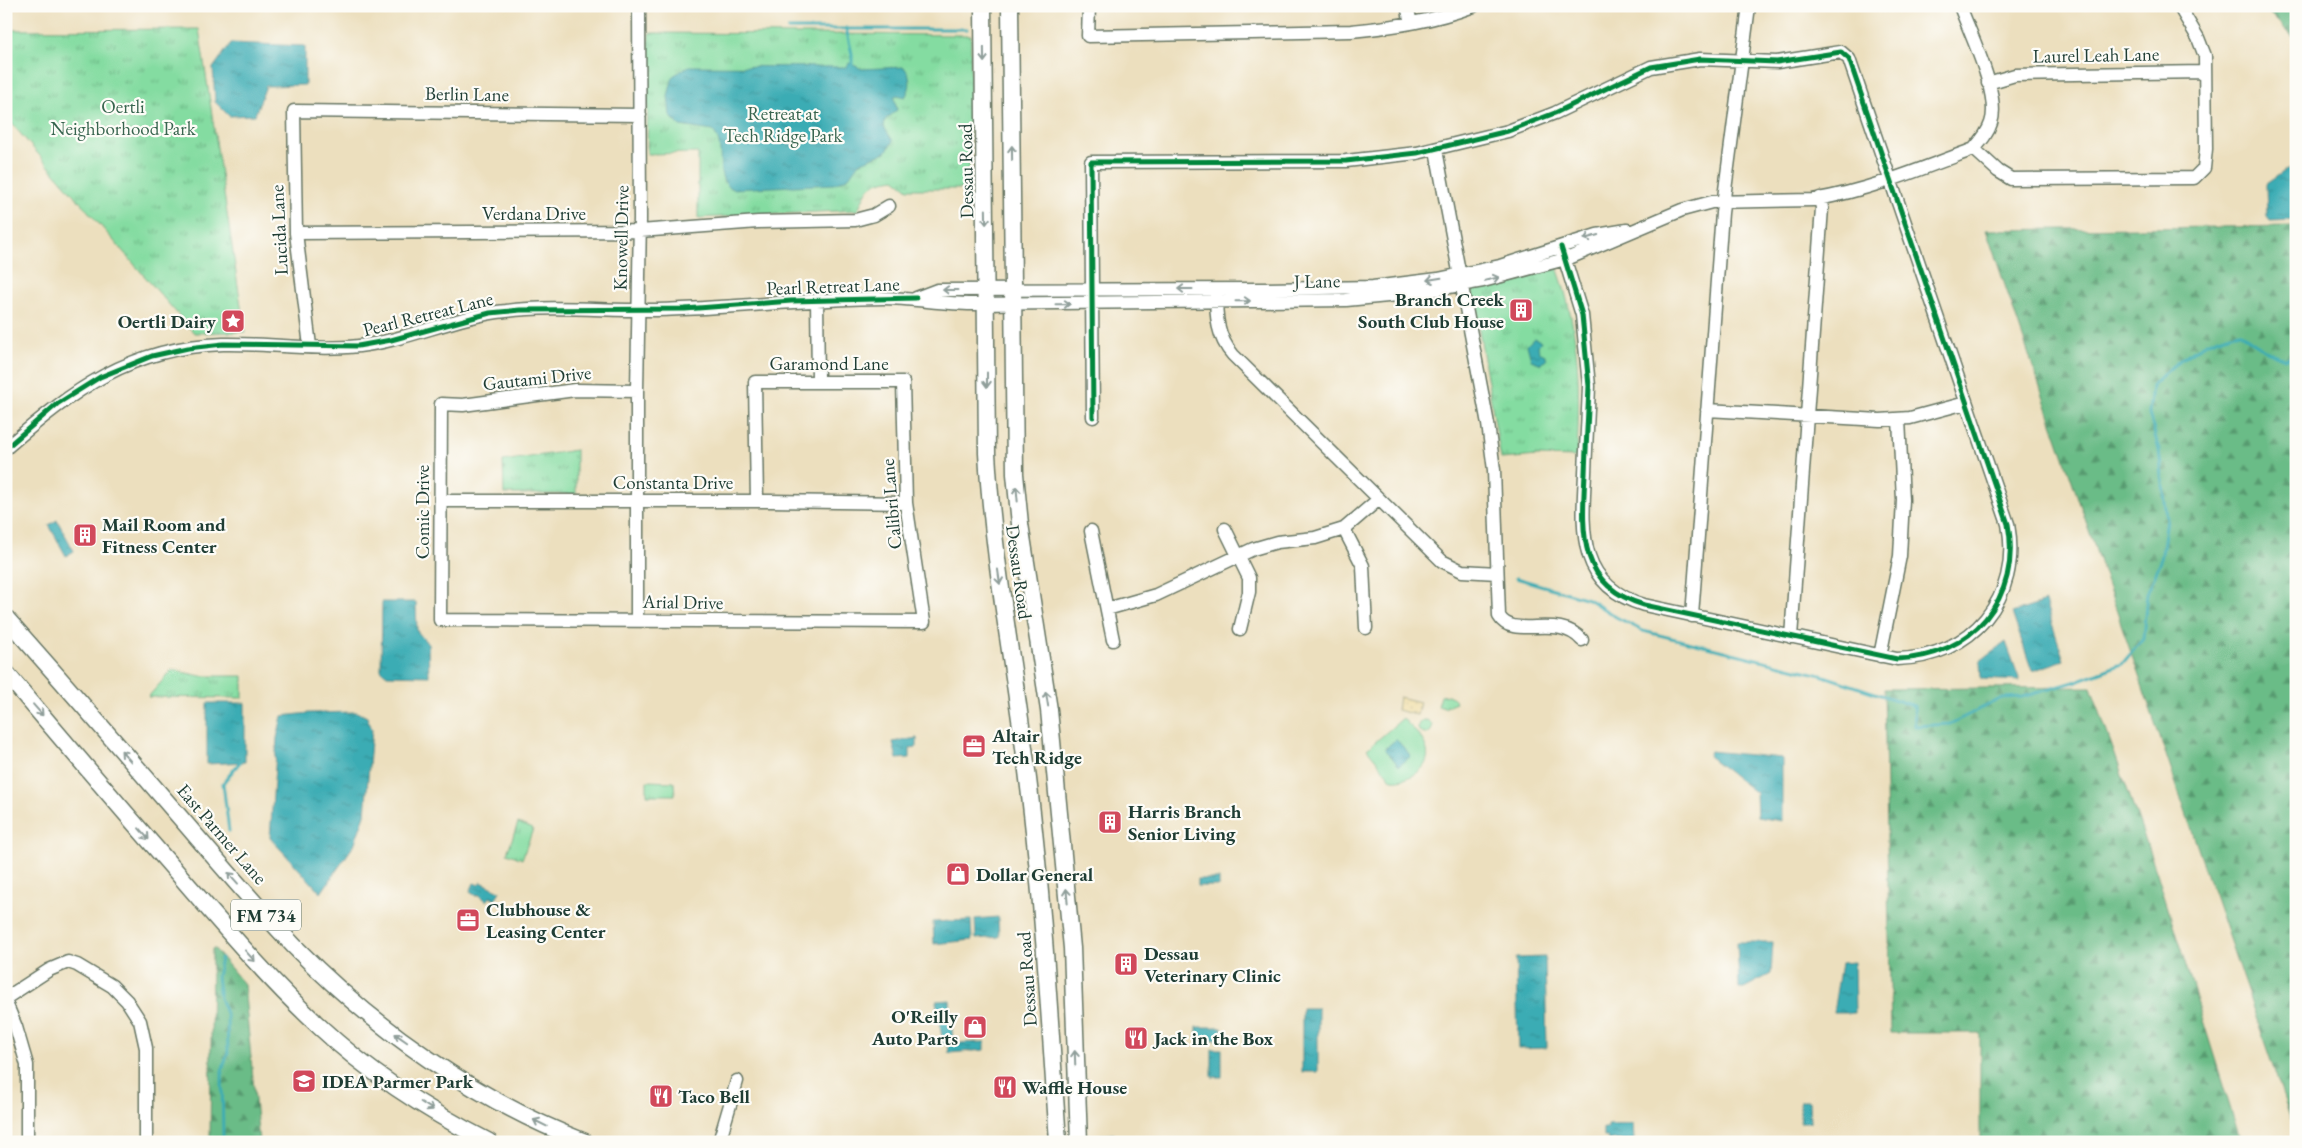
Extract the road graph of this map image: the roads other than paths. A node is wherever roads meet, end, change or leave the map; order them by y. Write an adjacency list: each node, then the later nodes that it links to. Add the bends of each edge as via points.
1 (638, 6): 15 (street, Knowell Drive)
2 (983, 6): 28 (main road, Dessau Road, one-way to 28)
3 (1010, 6): 29 (main road, Dessau Road, one-way to 3)
4 (1089, 6): 10 (street, via 1088,36 1308,34)
5 (1407, 6): 10 (street)
6 (1474, 6): 10 (street)
7 (1749, 6): 11 (street)
8 (1960, 6): 13 (street)
9 (2179, 6): 12 (street, via 2198,38 2205,56)
10 (1411, 23)
11 (1743, 60): 17 (street, via 1700,58 1650,67 1524,125); 18 (street, via 1777,62 1834,52 1847,55); 20 (street)
12 (2205, 72): 13 (street, Laurel Leah Lane, via 2015,75); 16 (street, via 2204,168 2194,178 2011,178 1998,171)
13 (1988, 83): 16 (street, via 1993,105 1992,122)
14 (294, 111): 15 (street, Berlin Lane); 23 (street, Lucida Lane)
15 (640, 115): 22 (street, Knowell Drive)
16 (1974, 149): 18 (street, J Lane)
17 (1436, 150): 25 (street); 26 (street, via 1346,161 1091,162)
18 (1891, 181): 19 (street, J Lane); 37 (street)
19 (1820, 198): 20 (street, J Lane); 41 (street)
20 (1724, 201): 24 (street, J Lane, via 1682,210 1639,228 1597,235); 39 (street)
21 (889, 206): 22 (street, Verdana Drive, via 874,216 855,220 758,222)
22 (640, 231): 23 (street, Verdana Drive); 32 (street, Knowell Drive)
23 (296, 232): 33 (street, Lucida Lane)
24 (1563, 253): 25 (street, J Lane, via 1500,266); 57 (street, via 1582,314 1590,386 1583,518 1585,548 1598,574 1622,596 1644,606)
25 (1461, 280): 27 (street, J Lane, via 1380,298); 55 (street, via 1494,470)
26 (1092, 289): 27 (street, J Lane, one-way to 26); 29 (street, J Lane); 31 (street)
27 (1216, 295): 31 (street, J Lane); 44 (street, via 1217,322 1229,350)
28 (986, 297): 29 (street, Pearl Retreat Lane); 30 (street, Pearl Retreat Lane, via 937,290 916,298); 53 (main road, Dessau Road, one-way to 53, via 987,453)
29 (1014, 297): 31 (street, J Lane, one-way to 31); 52 (main road, Dessau Road, one-way to 29, via 1015,474)
30 (817, 300): 32 (street, Pearl Retreat Lane); 34 (street)
31 (1092, 303): 40 (street)
32 (639, 310): 33 (street, Pearl Retreat Lane, via 504,311 374,344); 36 (street, Knowell Drive)
33 (310, 346): 43 (street, Pearl Retreat Lane, via 222,344 152,356 116,369 70,395)
34 (818, 381): 35 (street, Garamond Lane); 47 (street, Garamond Lane, via 754,382)
35 (903, 382): 48 (street, Calibri Lane)
36 (636, 391): 38 (street, Gautami Drive, via 575,390 463,405); 46 (street, Knowell Drive)
37 (1966, 403): 42 (street); 67 (street, via 2008,524 2011,558 2005,587 1979,628 1952,646 1914,659)
38 (441, 404): 45 (street, Comic Drive)
39 (1707, 410): 41 (street); 57 (street)
40 (1093, 417)
41 (1807, 417): 42 (street); 64 (street)
42 (1899, 420): 67 (street, via 1903,500 1900,556)
43 (6, 448)
44 (1379, 499): 50 (street); 55 (street, via 1453,567 1470,573)
45 (441, 501): 46 (street, Constanta Drive); 59 (street, Comic Drive)
46 (637, 501): 47 (street, Constanta Drive); 60 (street, Knowell Drive)
47 (757, 501): 48 (street, Constanta Drive)
48 (906, 503): 61 (street, Calibri Lane)
49 (1225, 529): 54 (street)
50 (1344, 529): 54 (street, via 1315,538 1276,542); 62 (street, via 1363,566)
51 (1091, 531): 56 (street)
52 (1023, 542): 53 (main road); 69 (main road, Dessau Road, one-way to 52, via 1049,710)
53 (995, 548): 70 (main road, Dessau Road, one-way to 70, via 1023,735)
54 (1236, 555): 56 (street, via 1156,595); 63 (street, via 1250,586)
55 (1497, 573): 66 (street, via 1500,616 1507,625 1559,626 1576,633)
56 (1107, 610): 65 (street)
57 (1692, 616): 64 (street)
58 (6, 618): 77 (main road, East Parmer Lane / FM 734, one-way to 58, via 543,1125 442,1067 349,997 295,946 232,877)
59 (440, 620): 60 (street, Arial Drive)
60 (637, 620): 61 (street, Arial Drive)
61 (924, 622)
62 (1366, 628)
63 (1240, 629)
64 (1791, 637): 67 (street)
65 (1113, 640)
66 (1582, 640)
67 (1880, 656)
68 (6, 673): 76 (main road, FM 734, one-way to 76, via 230,933 321,1029 417,1100)
69 (1072, 948): 70 (main road); 80 (main road, Dessau Road, one-way to 69)
70 (1045, 951): 79 (main road, Dessau Road)
71 (6, 998): 75 (street, via 49,970 68,962 120,992 136,1013 145,1039)
72 (6, 1003): 74 (street, via 27,1065)
73 (737, 1081): 78 (street)
74 (27, 1142)
75 (146, 1142)
76 (489, 1142)
77 (585, 1142)
78 (719, 1142)
79 (1058, 1142)
80 (1079, 1142)

